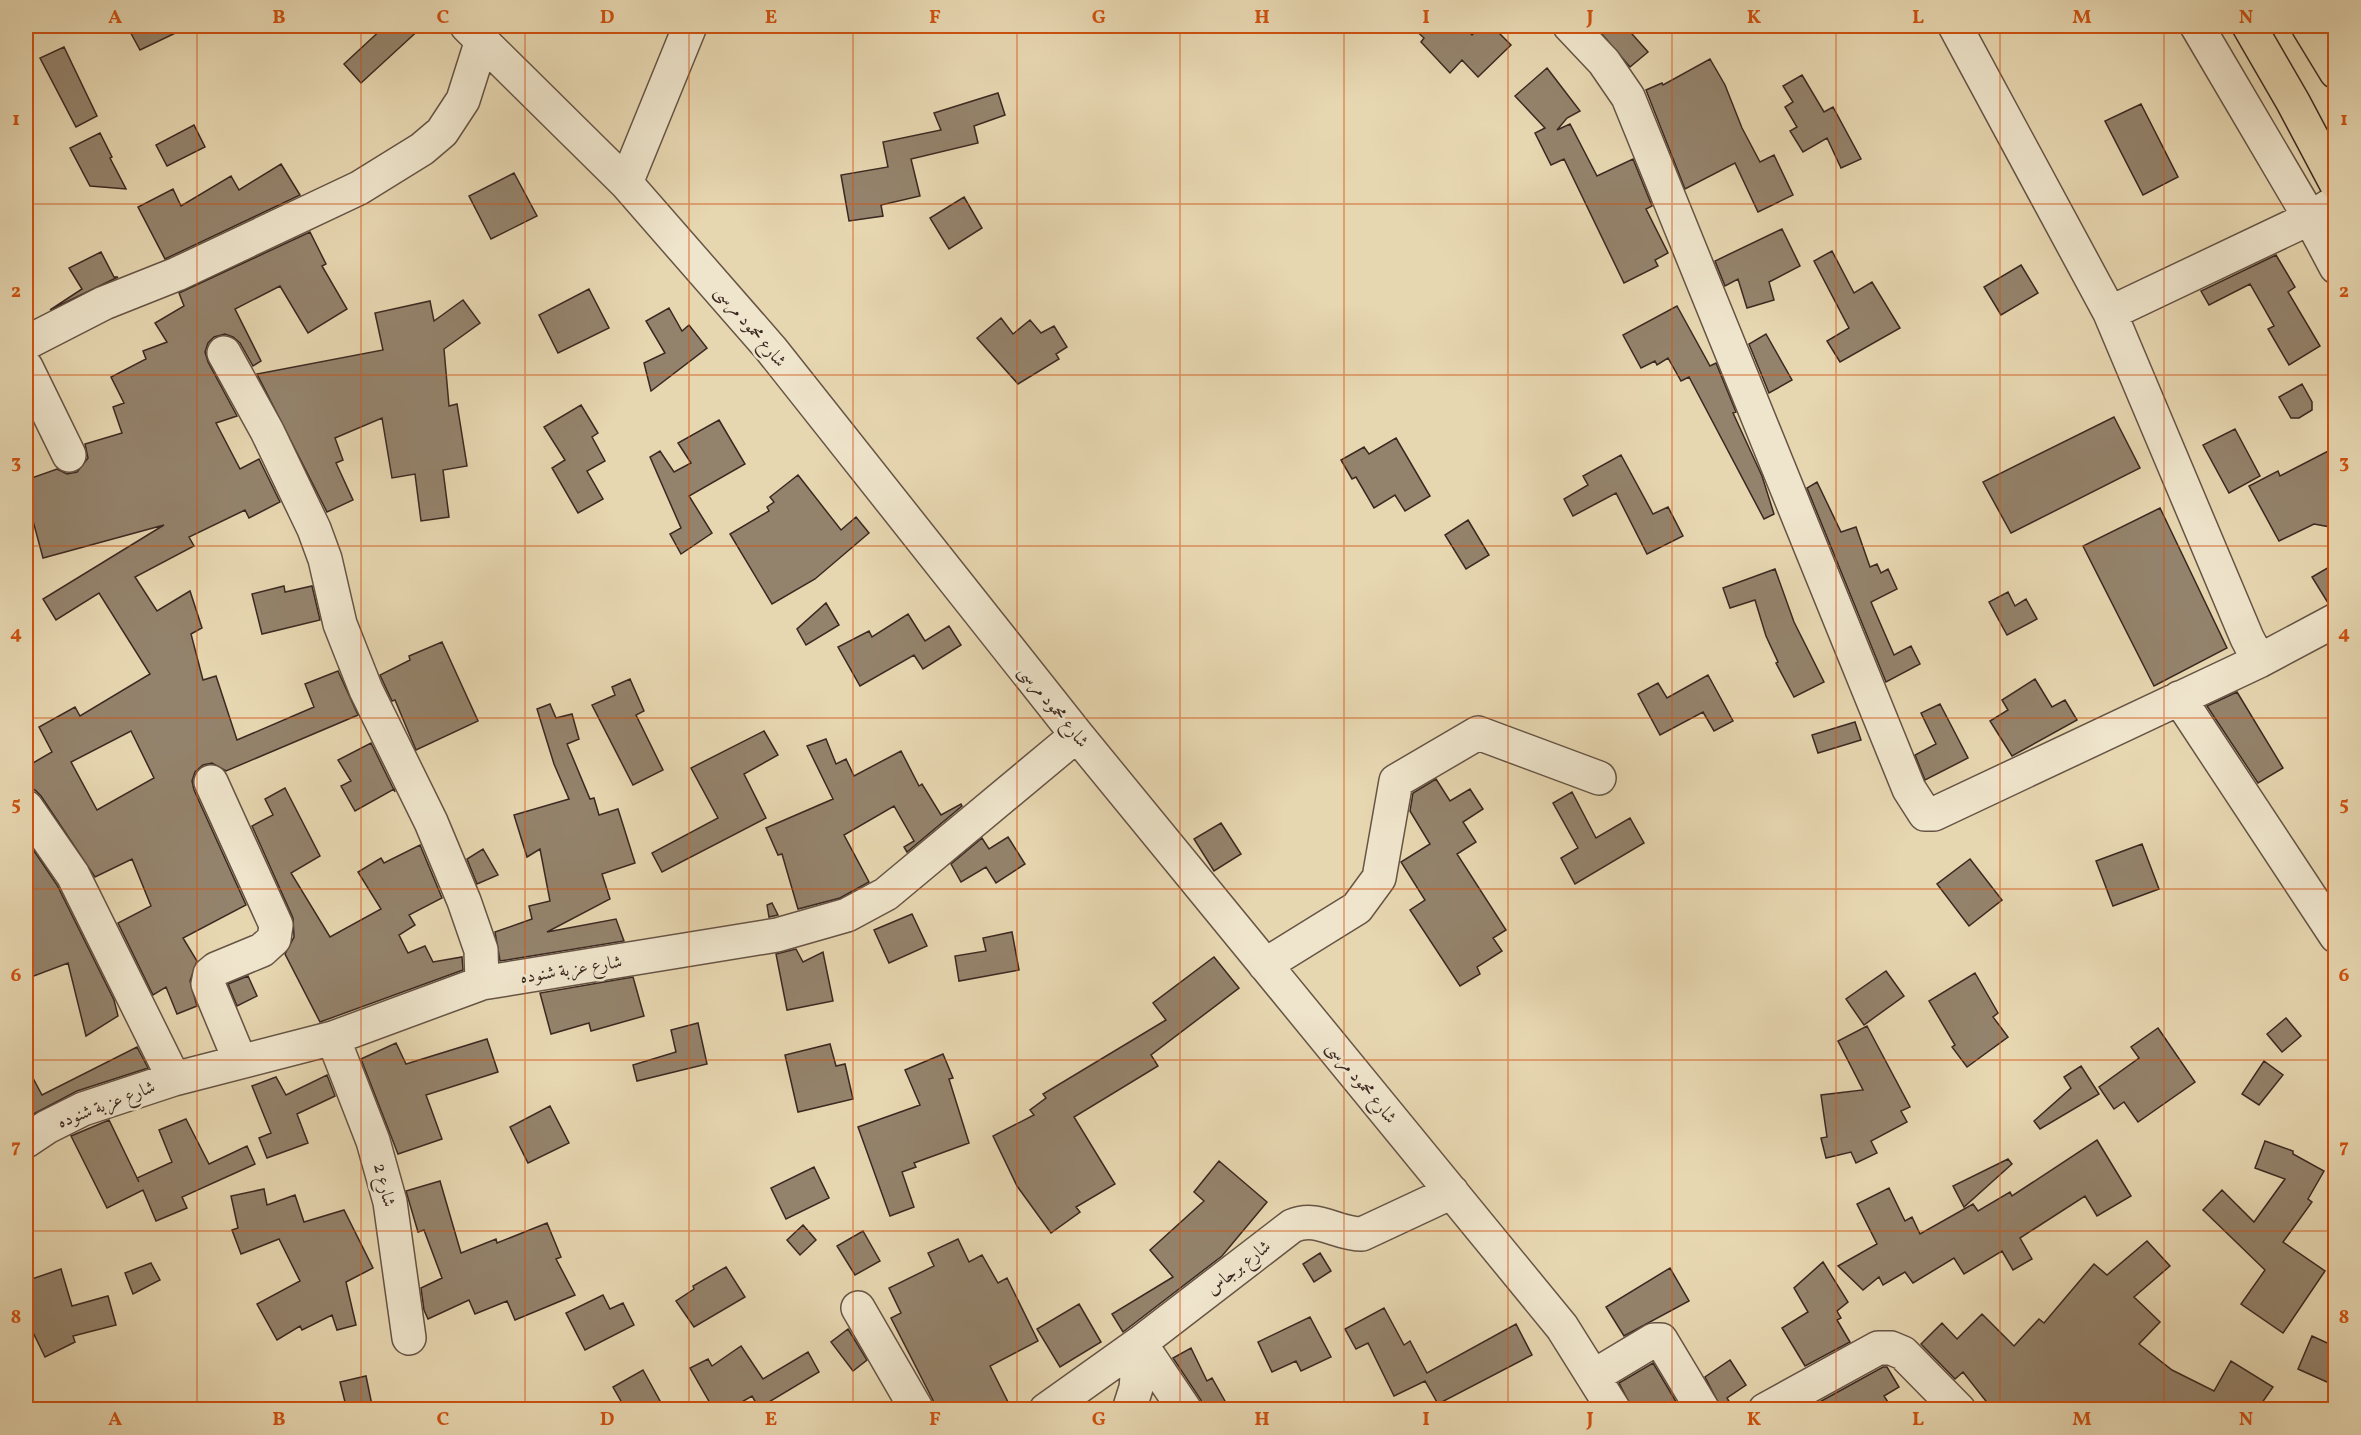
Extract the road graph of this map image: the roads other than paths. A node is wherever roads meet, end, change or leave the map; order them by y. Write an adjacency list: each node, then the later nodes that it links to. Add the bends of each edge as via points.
1 (690, 26): 9 (street)
2 (1570, 26): 20 (street, via 1628,97 1918,807 1925,814 1934,814)
3 (1955, 26): 13 (street)
4 (2197, 26): 11 (street)
5 (2249, 26): 10 (main road)
6 (2308, 26): 8 (main road)
7 (475, 33): 9 (street, شارع محمود مرسى); 14 (street, via 463,100 441,132 422,148 359,188 177,274 104,303)
8 (2336, 72)
9 (626, 183): 21 (street, شارع محمود مرسى, via 771,349)
10 (2336, 183)
11 (2323, 210): 12 (street); 13 (street)
12 (2336, 267)
13 (2110, 313): 19 (street)
14 (26, 343)
15 (224, 353): 27 (street, via 314,529 340,624 366,690 431,822 464,901 481,950)
16 (26, 367): 17 (street)
17 (69, 455)
18 (2336, 620): 19 (street)
19 (2259, 661): 20 (street)
20 (2178, 698): 25 (street)
21 (1077, 735): 26 (street, شارع محمود مرسى); 27 (street, شارع عزبة شنوده, via 892,890 847,915 777,935)
22 (1599, 778): 26 (street, via 1478,733 1396,781 1379,878 1357,908)
23 (212, 782): 29 (street, via 276,925 274,939 262,950 210,975 208,984)
24 (26, 807): 30 (street, via 73,875)
25 (2336, 936)
26 (1266, 965): 32 (street, شارع محمود مرسى)
27 (482, 983): 28 (street, شارع عزبة شنوده)
28 (333, 1038): 29 (street, شارع عزبة شنوده); 34 (street, شارع 2, via 373,1141 390,1202)
29 (240, 1061): 30 (street, شارع عزبة شنوده)
30 (174, 1079): 31 (street, شارع عزبة شنوده, via 74,1113)
31 (26, 1142)
32 (1452, 1192): 35 (street, شارع برجاس, via 1362,1234 1313,1221 1293,1226); 36 (street, شارع محمود مرسى, via 1562,1327)
33 (858, 1308): 37 (street)
34 (409, 1338)
35 (1140, 1343): 38 (street, شارع برجاس); 39 (street, via 1136,1388); 40 (street)
36 (1594, 1376): 41 (street, شارع محمود مرسى); 42 (street, via 1660,1340)
37 (917, 1410)
38 (1046, 1410)
39 (1129, 1410)
40 (1185, 1410)
41 (1614, 1410)
42 (1703, 1410)
43 (1765, 1410): 44 (street, via 1878,1348 1903,1353)
44 (1959, 1410)

